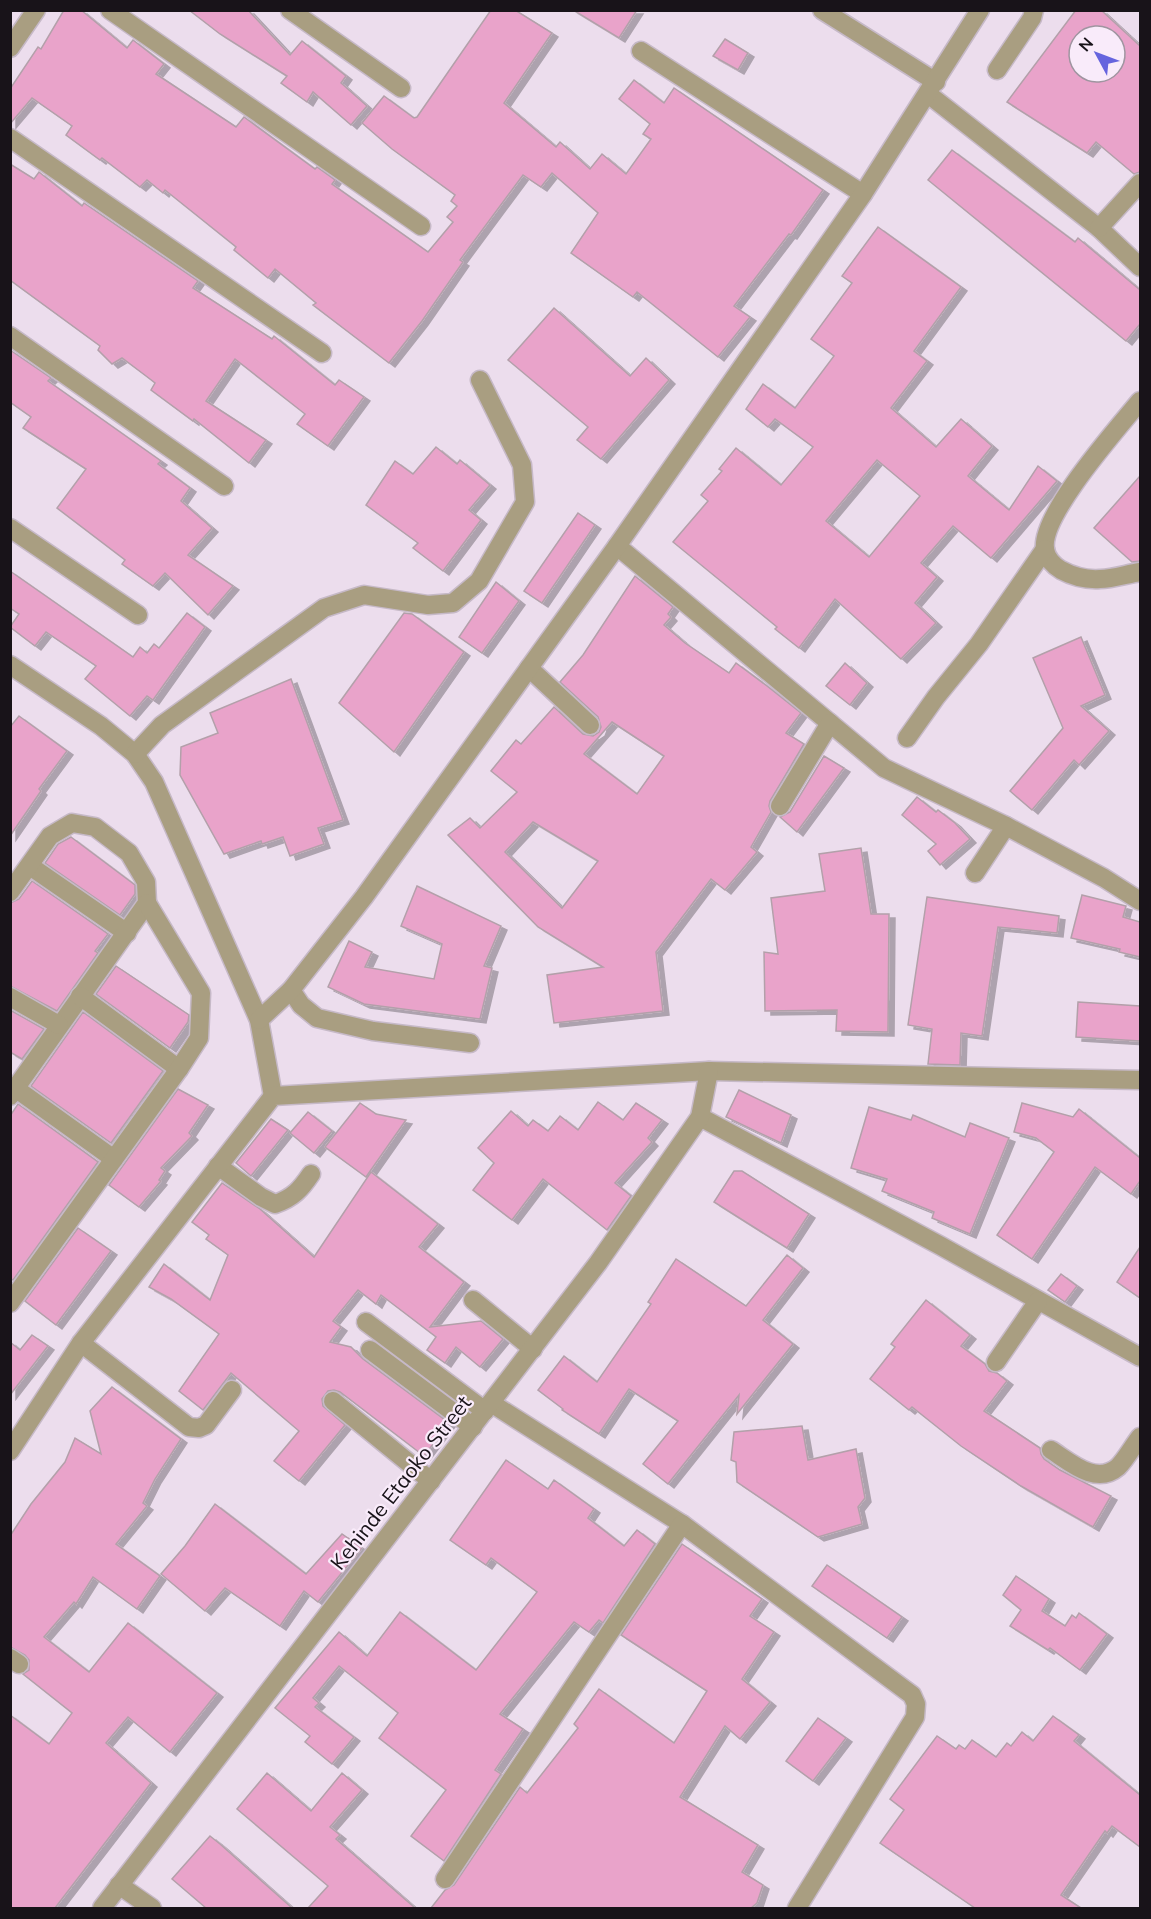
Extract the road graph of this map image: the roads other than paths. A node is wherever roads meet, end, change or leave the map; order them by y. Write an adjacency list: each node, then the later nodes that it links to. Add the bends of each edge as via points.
1 (36, 10): 7 (street)
2 (110, 10): 15 (street)
3 (290, 10): 10 (street)
4 (822, 10): 11 (street)
5 (980, 10): 11 (street)
6 (1034, 10): 9 (street)
7 (10, 48)
8 (641, 51): 14 (street)
9 (997, 70)
10 (401, 88)
11 (932, 88): 14 (street); 16 (street)
12 (10, 138): 19 (street)
13 (1140, 183): 16 (street)
14 (863, 194): 24 (street)
15 (421, 226)
16 (1099, 228): 17 (street)
17 (1140, 267)
18 (10, 336): 22 (street)
19 (322, 353)
20 (480, 380): 33 (street, via 522,465 525,502 479,581 453,603 428,604 364,595 324,608 162,725)
21 (1140, 401): 25 (street, via 1071,491 1050,525)
22 (224, 486)
23 (10, 528): 27 (street)
24 (617, 546): 29 (street); 30 (street)
25 (1045, 549): 26 (street, via 1054,566 1075,578 1101,579); 32 (street)
26 (1140, 572)
27 (138, 615)
28 (10, 665): 33 (street, via 101,726)
29 (529, 668): 31 (street); 42 (street, via 364,897)
30 (830, 723): 34 (street); 35 (street, via 884,768)
31 (591, 725)
32 (907, 738)
33 (135, 754): 45 (street, via 154,782)
34 (780, 806)
35 (1006, 826): 37 (street); 39 (street)
36 (30, 866): 38 (street); 40 (street, via 57,831 72,823 95,827 129,853 146,882); 41 (street)
37 (975, 873)
38 (10, 892)
39 (1140, 901)
40 (147, 903): 41 (street); 48 (street, via 201,993 199,1038)
41 (127, 933): 43 (street)
42 (291, 990): 45 (street); 47 (street, via 317,1018 374,1031)
43 (80, 996): 46 (street); 48 (street)
44 (10, 997): 46 (street)
45 (259, 1020): 52 (street)
46 (59, 1025): 51 (street)
47 (470, 1043)
48 (179, 1069): 54 (street)
49 (709, 1071): 50 (street); 52 (street); 53 (street, Kehinde Etaoko Street)
50 (1140, 1080)
51 (13, 1092): 54 (street)
52 (273, 1096): 55 (street)
53 (700, 1117): 58 (street); 62 (street, Kehinde Etaoko Street)
54 (114, 1159): 59 (street)
55 (218, 1166): 56 (street, via 275,1204 301,1189); 61 (street)
56 (311, 1174)
57 (474, 1300): 62 (street)
58 (1038, 1300): 64 (street); 65 (street)
59 (10, 1303)
60 (366, 1322): 68 (street)
61 (81, 1343): 66 (street, via 189,1427 206,1425); 72 (street)
62 (533, 1349): 68 (street, Kehinde Etaoko Street)
63 (370, 1350): 69 (street)
64 (1140, 1357)
65 (996, 1362)
66 (232, 1390)
67 (333, 1401): 73 (street)
68 (488, 1407): 69 (street, Kehinde Etaoko Street); 74 (street)
69 (473, 1427): 73 (street, Kehinde Etaoko Street)
70 (1140, 1437): 71 (street, via 1117,1467 1102,1475 1089,1474)
71 (1050, 1450)
72 (10, 1451)
73 (431, 1481): 76 (street, Kehinde Etaoko Street)
74 (682, 1524): 75 (street); 79 (street, via 912,1695 916,1704 915,1717)
75 (445, 1880)
76 (119, 1885): 77 (street, Kehinde Etaoko Street); 78 (street)
77 (102, 1908)
78 (152, 1908)
79 (797, 1908)

